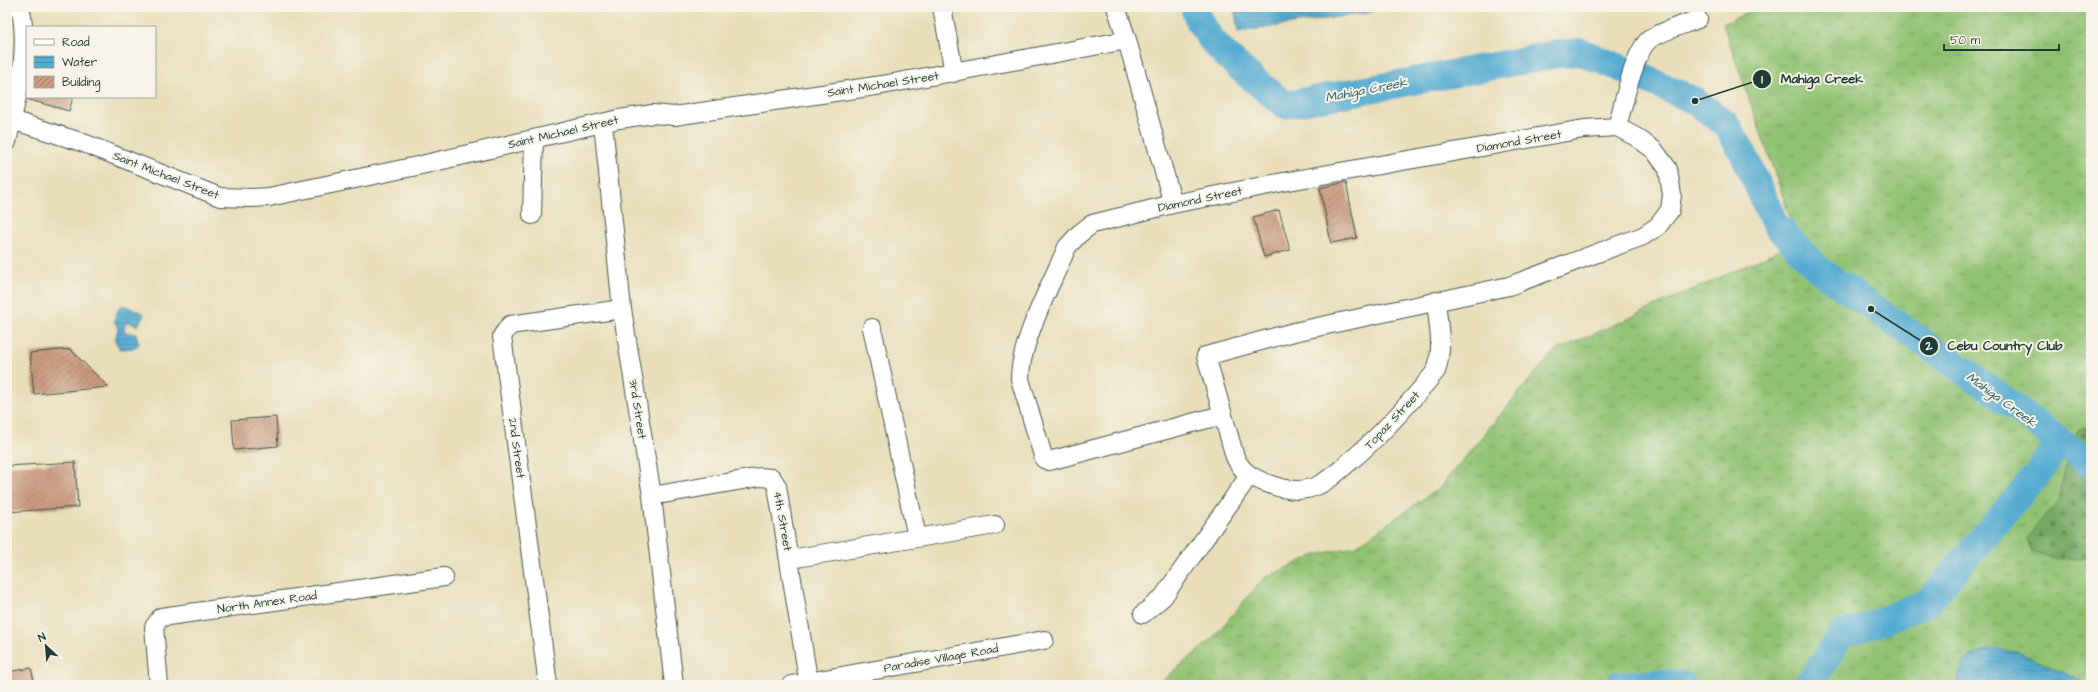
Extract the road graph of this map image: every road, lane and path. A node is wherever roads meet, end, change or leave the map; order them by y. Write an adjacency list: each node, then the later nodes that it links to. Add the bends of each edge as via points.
1 (20, 7): 7 (street, via 23,31 22,73)
2 (942, 7): 6 (street)
3 (1116, 7): 5 (street)
4 (1698, 19): 8 (street, via 1650,39 1642,46)
5 (1127, 40): 6 (street, Saint Michael Street); 12 (street)
6 (954, 72): 10 (street, Saint Michael Street, via 674,116 653,114)
7 (12, 120): 10 (street, Saint Michael Street, via 81,142 220,197 246,198 268,197); 11 (street)
8 (1617, 127): 12 (street, Diamond Street, via 1584,129); 14 (street, via 1654,150 1668,169 1672,195 1670,210 1658,226 1643,236 1509,286)
9 (604, 133): 15 (street, 3rd Street)
10 (534, 139): 13 (street)
11 (7, 142)
12 (1173, 204): 17 (street, Diamond Street, via 1092,224 1067,247 1024,348 1020,379 1046,461)
13 (532, 215)
14 (1436, 301): 17 (street, Topaz Street, via 1294,332 1206,356); 18 (street, Topaz Street, via 1440,359 1436,371 1376,441 1333,476 1313,488 1278,488)
15 (622, 309): 19 (street, 3rd Street); 28 (street, 2nd Street, via 510,325 502,336)
16 (872, 328): 21 (street)
17 (1222, 415): 18 (street, Topaz Street, via 1235,458 1240,468)
18 (1249, 476): 24 (street, via 1163,597)
19 (652, 496): 22 (street, 4th Street, via 760,477 772,478 777,486); 29 (street, 3rd Street)
20 (995, 524): 21 (street)
21 (917, 537): 22 (street)
22 (790, 559): 26 (street, 4th Street)
23 (444, 577): 27 (street, North Annex Road, via 161,617 154,627)
24 (1143, 614)
25 (1044, 640): 26 (street, Paradise Village Road)
26 (809, 683): 30 (street, Paradise Village Road)
27 (159, 685)
28 (548, 685)
29 (674, 685)
30 (791, 685)

